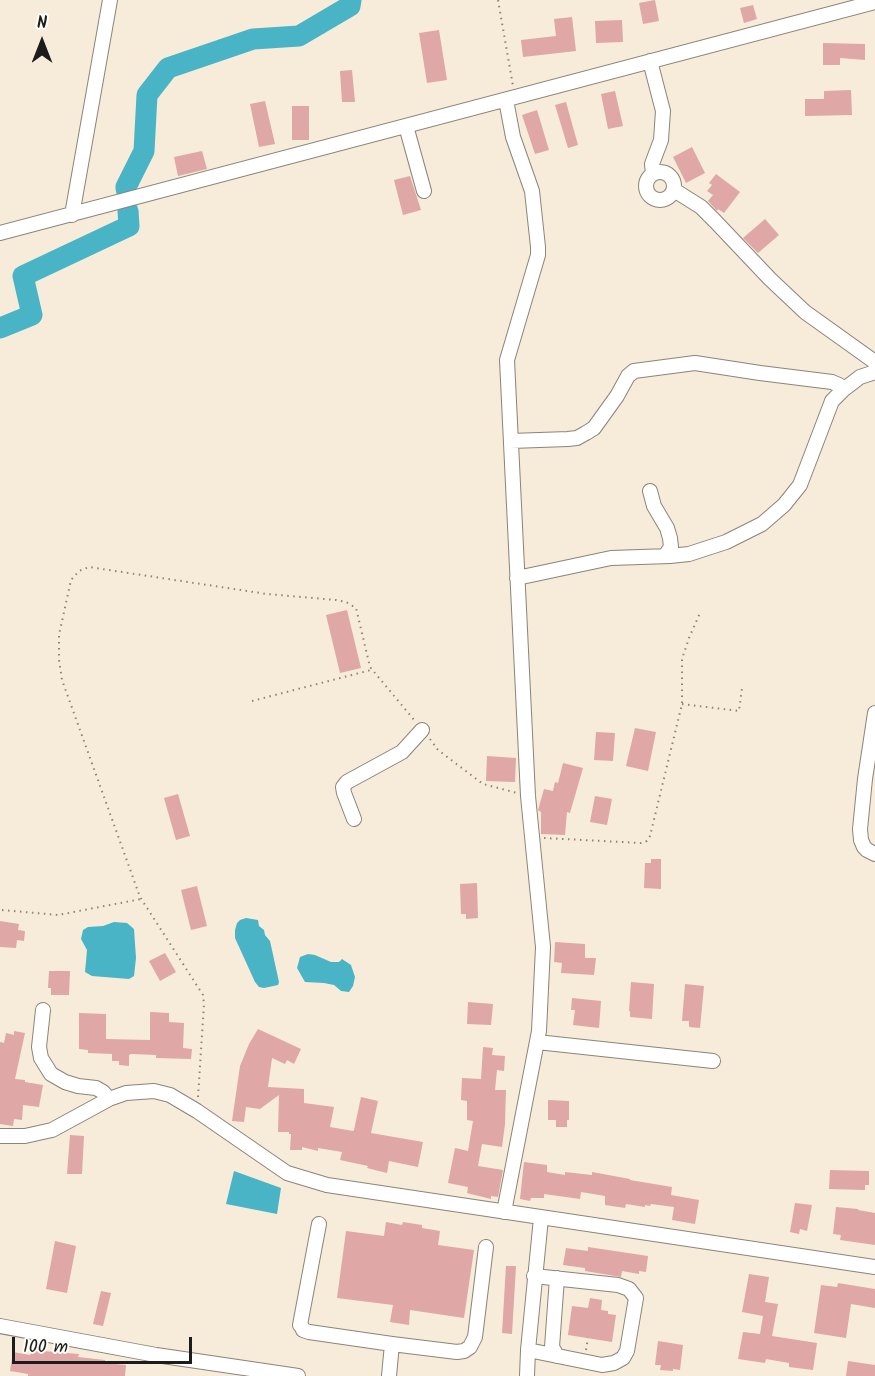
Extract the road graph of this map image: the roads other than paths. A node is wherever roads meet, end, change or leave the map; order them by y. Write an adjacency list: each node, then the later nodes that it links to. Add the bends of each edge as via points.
1 (110, 0): 10 (street)
2 (875, 2): 3 (street)
3 (840, 5): 4 (street)
4 (650, 61): 5 (street); 7 (street, via 663,111)
5 (510, 99): 6 (street); 15 (street, via 513,136 532,192 538,247 507,360)
6 (406, 126): 9 (street); 10 (street)
7 (653, 174): 8 (street, via 667,174); 8 (street, via 646,184 654,199 663,200)
8 (674, 190): 12 (street, via 716,221 804,312)
9 (424, 191)
10 (72, 215): 11 (street)
11 (0, 233)
12 (875, 362)
13 (875, 372): 14 (street, via 860,377)
14 (842, 391): 15 (street, via 832,382 695,363 634,371 594,428 586,433 568,439); 17 (street, via 832,401 800,485 784,505 762,524 726,542 689,554)
15 (511, 441): 18 (street)
16 (650, 491): 17 (street, via 670,538)
17 (664, 556): 18 (street, via 610,558)
18 (517, 578): 24 (street, via 528,796 543,947)
19 (875, 713): 22 (street, via 860,829 864,847)
20 (422, 730): 21 (street, via 402,752 343,787)
21 (354, 819)
22 (875, 854)
23 (43, 1010): 26 (street, via 40,1058 51,1074 65,1082 96,1088)
24 (537, 1042): 25 (street); 28 (street)
25 (713, 1061)
26 (109, 1099): 27 (street, via 52,1130); 28 (street, via 154,1091 170,1095 298,1177 327,1185)
27 (0, 1136)
28 (504, 1212): 29 (street)
29 (541, 1218): 32 (street); 33 (street)
30 (319, 1224): 36 (street, via 300,1325 303,1330)
31 (486, 1247): 36 (street, via 475,1337 470,1347 457,1352)
32 (875, 1267)
33 (534, 1276): 34 (street); 37 (street)
34 (557, 1278): 38 (street, via 552,1347); 39 (street, via 618,1285 629,1289 636,1298 623,1358)
35 (0, 1326): 40 (street)
36 (392, 1344): 41 (street)
37 (528, 1350): 38 (street); 42 (street)
38 (557, 1356): 39 (street)
39 (584, 1369)
40 (298, 1376)
41 (389, 1376)
42 (527, 1376)

